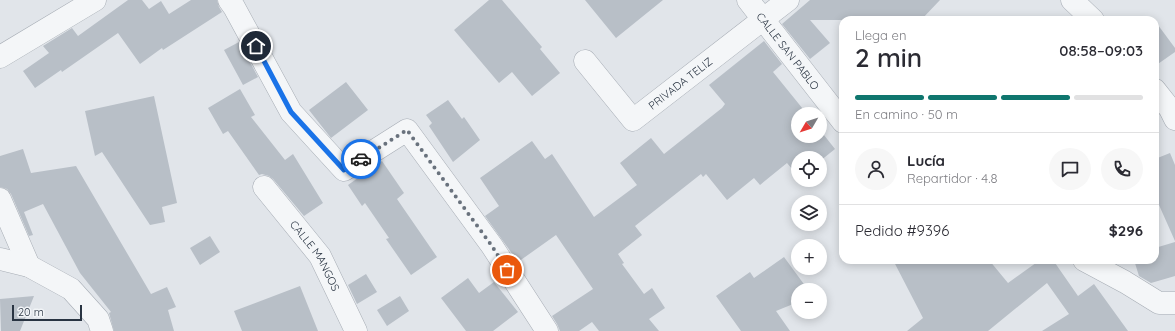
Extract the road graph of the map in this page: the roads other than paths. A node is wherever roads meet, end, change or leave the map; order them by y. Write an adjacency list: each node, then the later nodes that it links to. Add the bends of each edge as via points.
1 (95, 0): 8 (street)
2 (229, 0): 21 (street, via 291,112 344,170 407,130 492,246)
3 (748, 0): 7 (street, CALLE SAN PABLO)
4 (788, 0): 7 (street, PRIVADA TELIZ)
5 (1072, 0): 6 (street)
6 (1089, 16)
7 (762, 20): 9 (street, PRIVADA TELIZ, via 633,120); 11 (street, CALLE SAN PABLO)
8 (0, 57)
9 (585, 61)
10 (1159, 95): 12 (street)
11 (839, 117)
12 (1175, 120)
13 (264, 187): 20 (street, CALLE MANGOS, via 320,256)
14 (0, 199): 17 (street)
15 (0, 259): 17 (street)
16 (1091, 264): 18 (street, via 1159,303)
17 (29, 266): 19 (street, via 71,289 98,319)
18 (1175, 303)
19 (102, 331)
20 (356, 331)
21 (547, 331)

